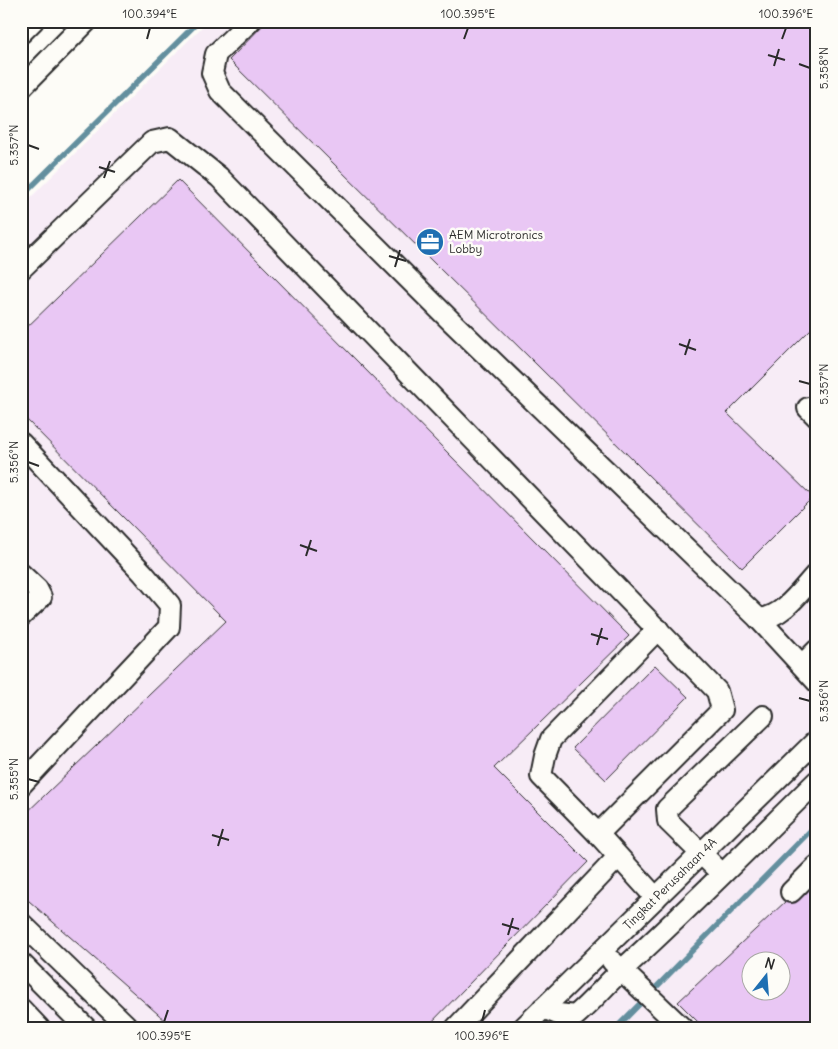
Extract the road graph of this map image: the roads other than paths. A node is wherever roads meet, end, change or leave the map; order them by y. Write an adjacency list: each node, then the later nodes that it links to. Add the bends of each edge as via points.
1 (33, 21): 4 (street)
2 (87, 21): 5 (street)
3 (250, 21): 11 (street, via 216,54 212,73 220,91 450,320)
4 (21, 33)
5 (21, 88)
6 (21, 269): 12 (street, via 152,142 170,138 219,177)
7 (21, 443): 19 (street, via 170,605 169,627)
8 (817, 573): 11 (street, via 781,610 770,618)
9 (21, 574): 10 (street, via 41,597)
10 (21, 616)
11 (759, 619): 14 (street)
12 (658, 629): 20 (street, via 551,739 545,756 541,776); 20 (street, via 717,691 722,710)
13 (817, 650): 14 (street)
14 (802, 665): 15 (street)
15 (817, 682)
16 (762, 716): 21 (street, via 667,809 668,821)
17 (817, 740): 21 (street, Tingkat Perusahaan 4A)
18 (817, 781): 24 (street)
19 (21, 785)
20 (598, 834): 22 (street)
21 (701, 854): 24 (street); 26 (street, Tingkat Perusahaan 4A)
22 (618, 857): 26 (street); 37 (street)
23 (817, 866): 25 (street)
24 (722, 874): 30 (street)
25 (791, 892)
26 (656, 898): 28 (street, Tingkat Perusahaan 4A)
27 (21, 924): 36 (street)
28 (601, 952): 30 (street); 31 (street, Tingkat Perusahaan 4A)
29 (21, 963): 35 (street)
30 (624, 971): 31 (street, via 575,1016); 38 (street)
31 (544, 1008): 33 (street, Tingkat Perusahaan 4A)
32 (21, 1010): 34 (street)
33 (527, 1026)
34 (39, 1028)
35 (86, 1028)
36 (129, 1028)
37 (456, 1028)
38 (682, 1028)

